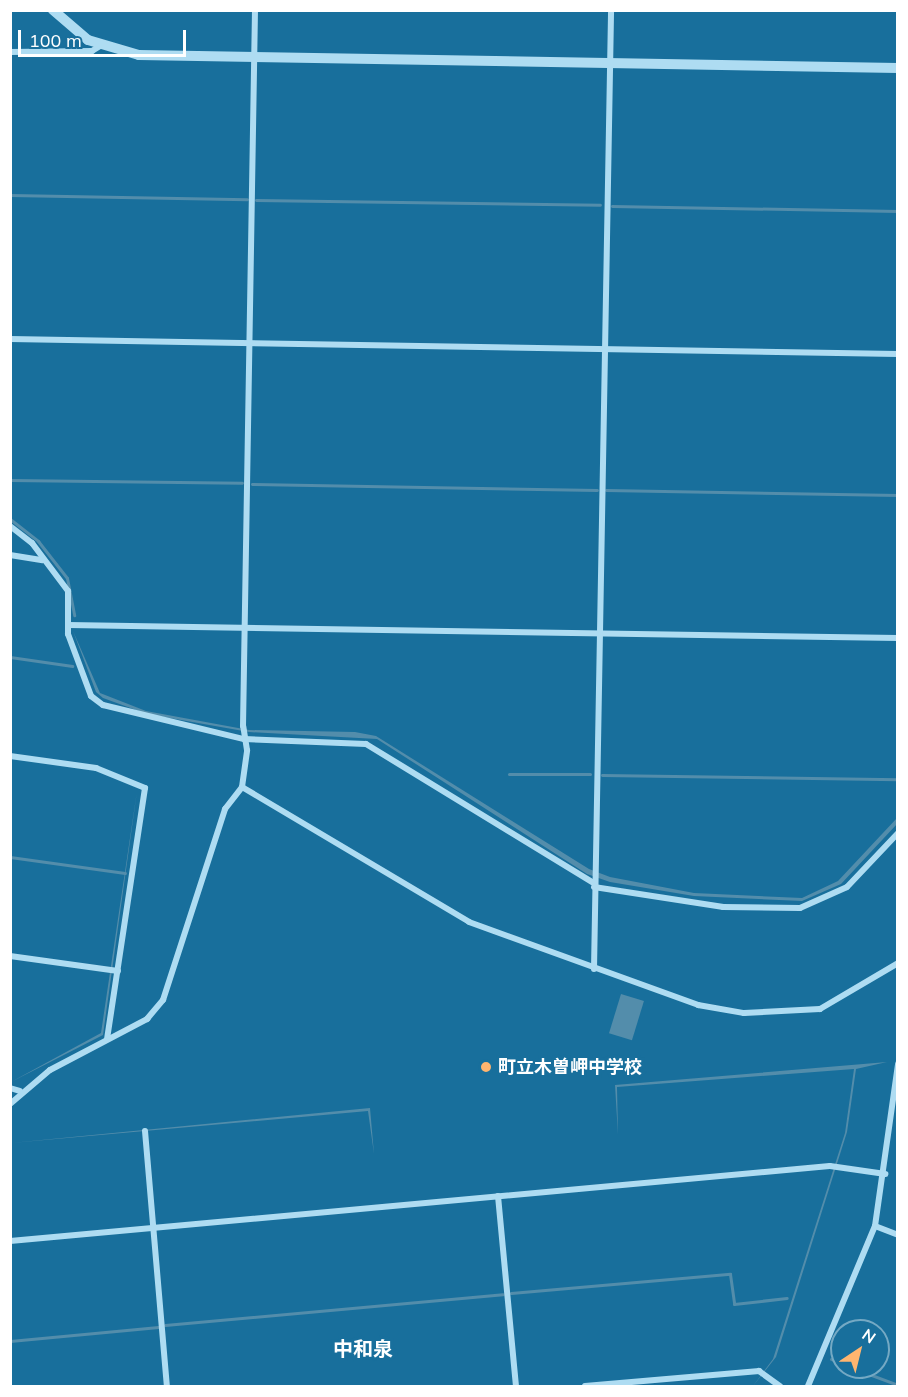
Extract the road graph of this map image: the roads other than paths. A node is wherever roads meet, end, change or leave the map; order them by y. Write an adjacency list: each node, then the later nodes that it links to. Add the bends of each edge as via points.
1 (53, 10): 4 (street)
2 (255, 10): 6 (street)
3 (611, 10): 7 (street)
4 (100, 46): 5 (street, via 92,51); 6 (street, via 139,55)
5 (10, 52)
6 (255, 57): 7 (street); 10 (street)
7 (610, 64): 8 (street); 11 (street)
8 (897, 68)
9 (10, 339): 10 (street)
10 (250, 343): 11 (street); 17 (street)
11 (604, 349): 12 (street); 18 (street)
12 (897, 354)
13 (10, 526): 15 (street)
14 (10, 555): 15 (street)
15 (43, 560): 16 (street, via 68,591)
16 (68, 625): 17 (street); 20 (street, via 95,700 134,716)
17 (244, 627): 18 (street); 20 (street)
18 (599, 633): 19 (street); 24 (street)
19 (897, 638)
20 (243, 737): 22 (street, via 247,750); 24 (street, via 354,741 380,749 585,882)
21 (10, 756): 28 (street, via 96,768 145,788)
22 (242, 787): 27 (street, via 469,922); 29 (street, via 225,809 163,1000 147,1019)
23 (897, 833): 24 (street, via 847,887 800,908 723,907)
24 (594, 883): 27 (street)
25 (10, 956): 28 (street)
26 (897, 963): 27 (street, via 871,975 828,1006 762,1014 698,1005)
27 (594, 969)
28 (114, 971): 29 (street)
29 (107, 1039): 32 (street)
30 (897, 1064): 35 (street)
31 (10, 1089): 32 (street)
32 (20, 1091): 33 (street)
33 (10, 1104)
34 (145, 1131): 38 (street)
35 (885, 1174): 36 (street, via 838,1165); 37 (street)
36 (498, 1196): 38 (street); 42 (street)
37 (875, 1226): 39 (street); 45 (street)
38 (153, 1228): 40 (street); 41 (street)
39 (897, 1235)
40 (10, 1241)
41 (167, 1386)
42 (516, 1386)
43 (585, 1386): 44 (street, via 759,1371)
44 (780, 1386)
45 (808, 1386)

